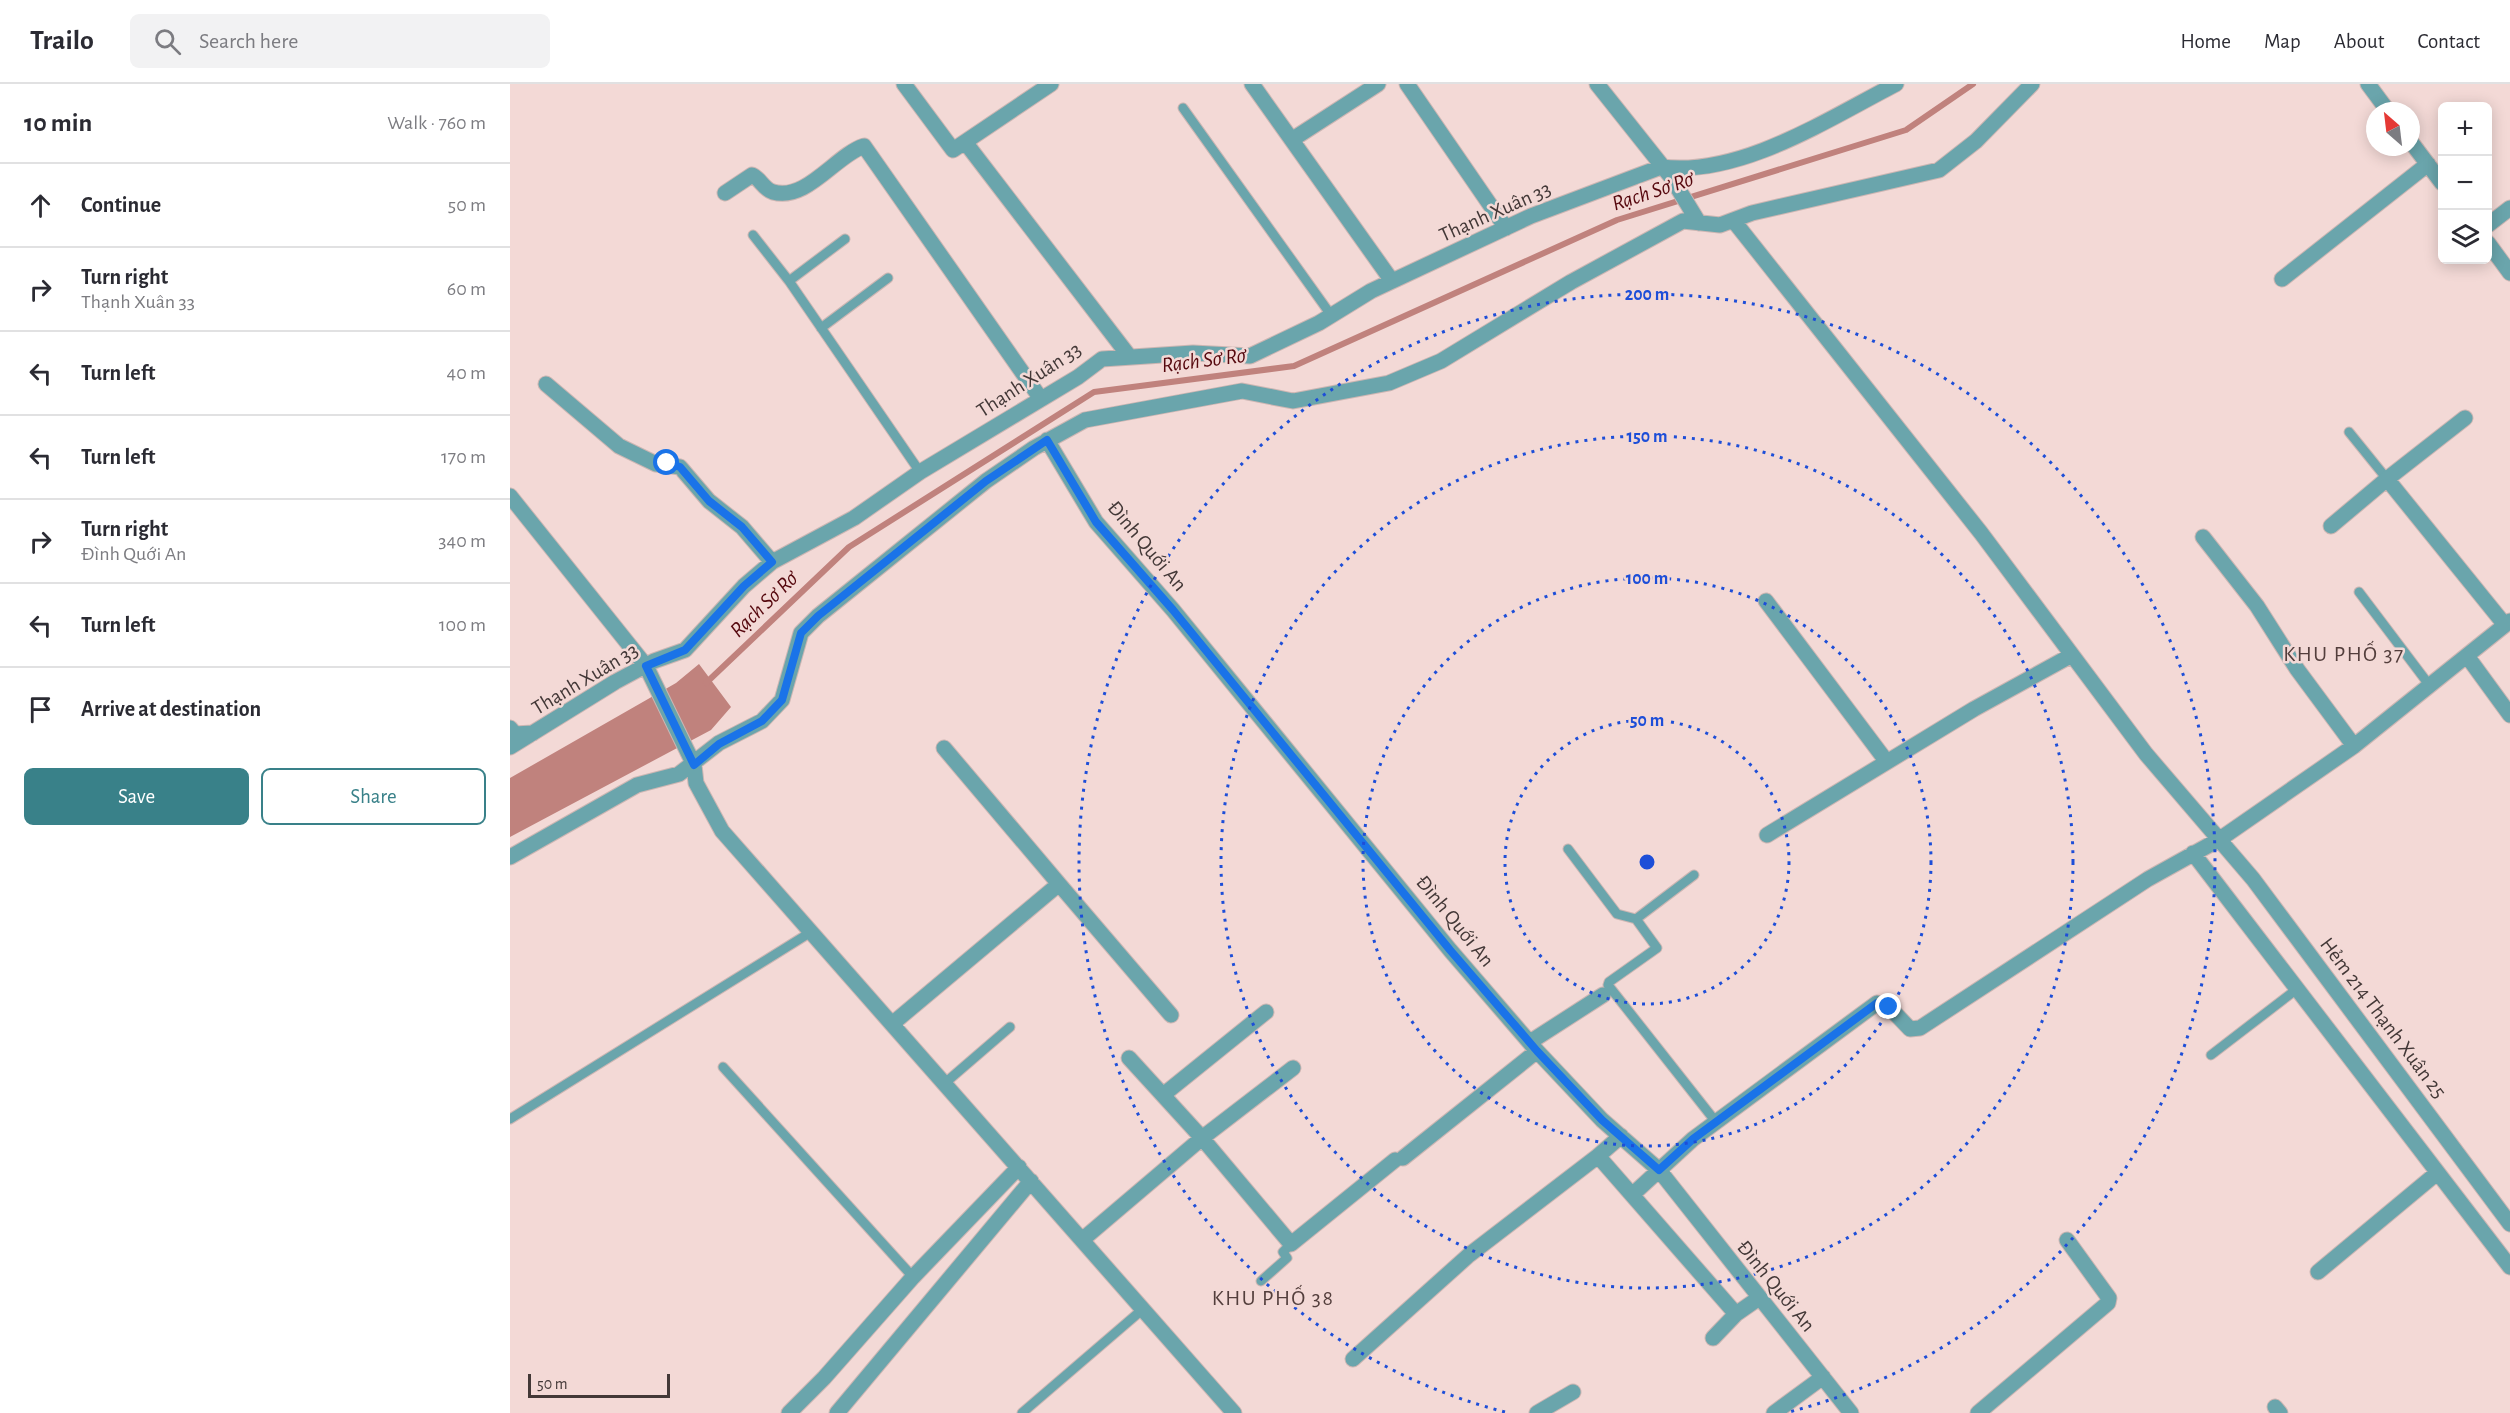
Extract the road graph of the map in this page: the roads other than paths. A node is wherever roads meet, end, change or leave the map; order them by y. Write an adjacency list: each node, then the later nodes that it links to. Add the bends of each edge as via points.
1 (904, 84): 13 (street, via 953,150)
2 (1051, 84): 13 (street)
3 (1252, 84): 12 (street)
4 (1378, 84): 12 (street)
5 (1407, 84): 23 (street)
6 (1597, 84): 16 (street)
7 (1896, 84): 16 (street, Thạnh Xuân 33, via 1790,139 1736,158)
8 (2032, 84): 21 (street, via 1977,141 1939,170)
9 (2368, 84): 10 (street)
10 (2381, 102)
11 (1183, 108): 32 (lane)
12 (1293, 139): 31 (street)
13 (965, 142): 34 (street)
14 (2420, 154): 15 (street)
15 (2428, 164): 17 (street); 29 (street)
16 (1666, 172): 20 (street); 23 (street, Thạnh Xuân 33, via 1531,216)
17 (2438, 178)
18 (725, 193): 36 (street, via 752,175 765,188 789,192 816,180 864,146)
19 (2510, 208): 22 (street)
20 (1696, 217): 21 (street, via 1720,225); 39 (street, via 1571,282 1441,361 1389,382 1293,401 1242,391 1085,420)
21 (1733, 220): 49 (street, Hẻm 214 Thạnh Xuân 25, via 1981,533)
22 (2492, 221)
23 (1506, 228): 31 (street, Thạnh Xuân 33)
24 (753, 235): 30 (lane)
25 (845, 239): 30 (lane)
26 (2492, 250): 27 (street)
27 (2510, 273)
28 (888, 278): 33 (lane)
29 (2282, 279)
30 (789, 281): 33 (lane)
31 (1392, 282): 32 (street, Thạnh Xuân 33)
32 (1331, 315): 34 (street, Thạnh Xuân 33, via 1250,356)
33 (821, 328): 40 (lane)
34 (1129, 356): 36 (street, Thạnh Xuân 33, via 1102,358)
35 (546, 384): 45 (street, via 619,446 656,464 680,467)
36 (1041, 399): 40 (street, Thạnh Xuân 33)
37 (2465, 417): 41 (street)
38 (2349, 432): 41 (lane)
39 (1047, 440): 59 (street, via 986,481 818,616 801,633 782,700 762,721); 76 (street, Đình Quới An, via 1096,522)
40 (920, 472): 45 (street, Thạnh Xuân 33, via 854,518)
41 (2387, 478): 43 (street); 48 (street)
42 (510, 496): 51 (street)
43 (2331, 526)
44 (2203, 537): 56 (street, via 2257,606 2297,669)
45 (772, 562): 51 (street, Thạnh Xuân 33, via 744,586 685,650)
46 (2359, 592): 52 (lane)
47 (1766, 601): 60 (street)
48 (2507, 623): 50 (street)
49 (2072, 655): 60 (street); 62 (street, Hẻm 214 Thạnh Xuân 25, via 2146,754)
50 (2467, 656): 52 (street); 53 (street)
51 (646, 666): 55 (street, Thạnh Xuân 33); 59 (street)
52 (2430, 686): 56 (street)
53 (2510, 715)
54 (510, 728): 55 (street, via 515,734)
55 (536, 732): 57 (street, Thạnh Xuân 33)
56 (2354, 746): 62 (street)
57 (510, 747)
58 (944, 748): 67 (street)
59 (691, 758): 65 (street, via 679,774 637,785); 69 (street, via 696,783 722,831)
60 (1887, 762): 61 (street)
61 (1767, 836)
62 (2220, 839): 64 (street); 93 (street, Hẻm 214 Thạnh Xuân 25)
63 (1568, 849): 68 (lane, via 1617,915)
64 (2193, 853): 70 (street); 84 (street, via 1920,1028 1910,1029 1889,1007 1877,1003)
65 (510, 857)
66 (1694, 875): 68 (lane)
67 (1059, 884): 73 (street); 74 (street)
68 (1636, 919): 84 (lane, via 1657,948 1609,982 1609,987)
69 (811, 932): 74 (street); 83 (lane)
70 (2297, 989): 77 (lane); 90 (street)
71 (1603, 995): 76 (street)
72 (1266, 1012): 82 (street)
73 (1171, 1015)
74 (892, 1024): 81 (street)
75 (1010, 1027): 81 (lane)
76 (1533, 1047): 85 (street, Đình Quới An); 96 (street)
77 (2211, 1054)
78 (1129, 1058): 82 (street)
79 (723, 1067): 99 (lane)
80 (1293, 1068): 86 (street)
81 (945, 1083): 88 (street)
82 (1163, 1095): 86 (street)
83 (510, 1119)
84 (1716, 1122): 89 (street)
85 (1621, 1136): 87 (street); 89 (street, Đình Quới An)
86 (1203, 1138): 94 (street); 96 (street)
87 (1598, 1156): 92 (street); 105 (street, via 1469,1255)
88 (1019, 1167): 91 (street); 99 (street)
89 (1659, 1170): 92 (street); 101 (street, Đình Quới An)
90 (2437, 1173): 97 (street); 98 (street)
91 (1031, 1181): 94 (street); 110 (street, via 886,1352)
92 (1632, 1195): 103 (street)
93 (2510, 1224)
94 (1082, 1240): 102 (street)
95 (2067, 1240): 108 (street, via 2109,1298 2108,1303)
96 (1291, 1244): 100 (lane, via 1283,1252 1287,1258)
97 (2510, 1267)
98 (2318, 1272)
99 (913, 1277): 111 (street)
100 (1261, 1281)
101 (1759, 1298): 103 (street); 106 (street, Đình Quới An)
102 (1143, 1309): 112 (lane); 113 (street)
103 (1736, 1314): 104 (street)
104 (1713, 1338)
105 (1353, 1359)
106 (1823, 1377): 115 (street); 116 (street, Đình Quới An)
107 (1573, 1392): 109 (street)
108 (1995, 1407): 117 (street)
109 (1551, 1408): 114 (street)
110 (847, 1410)
111 (789, 1413)
112 (1022, 1413)
113 (1234, 1413)
114 (1537, 1413)
115 (1774, 1413)
116 (1851, 1413)
117 (1978, 1413)

